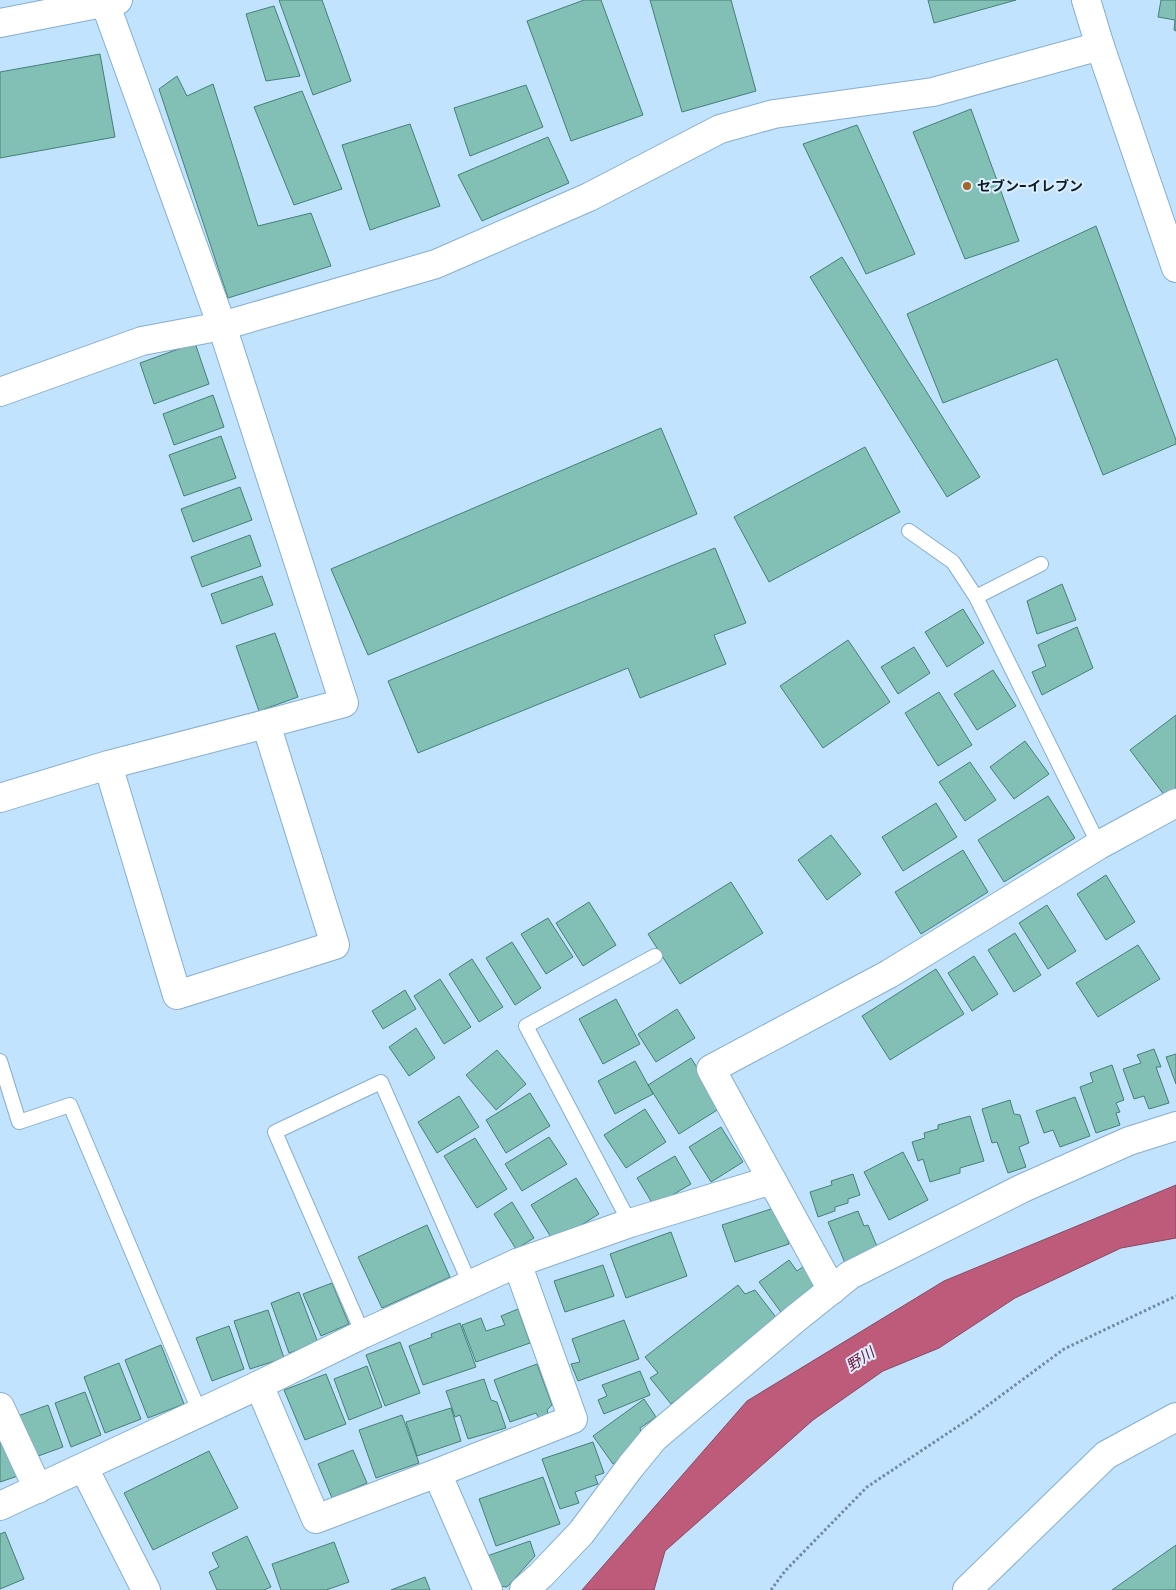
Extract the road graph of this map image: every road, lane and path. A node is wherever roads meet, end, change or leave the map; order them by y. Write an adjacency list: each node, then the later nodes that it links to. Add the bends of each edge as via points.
1 (1086, 0): 4 (street)
2 (109, 1): 3 (street); 6 (street)
3 (0, 24)
4 (1100, 46): 5 (street); 6 (street, via 933,92 774,114 720,130 589,197 436,264)
5 (1176, 268)
6 (222, 326): 7 (street, via 142,341); 11 (street, via 344,703)
7 (0, 392)
8 (909, 531): 10 (lane, via 953,562)
9 (1042, 564): 10 (lane)
10 (976, 597): 15 (lane)
11 (266, 724): 12 (street); 12 (street, via 334,945 177,995)
12 (108, 766): 13 (street)
13 (0, 798)
14 (1176, 803): 15 (street)
15 (1099, 846): 19 (street, via 889,974 711,1069)
16 (655, 956): 20 (lane, via 526,1026)
17 (0, 1061): 28 (lane, via 19,1122 70,1105)
18 (1176, 1126): 23 (street, via 1130,1141 1023,1188 850,1276)
19 (772, 1180): 20 (street); 23 (street)
20 (630, 1222): 21 (street)
21 (517, 1263): 22 (street); 31 (street, via 573,1419)
22 (470, 1284): 25 (street); 25 (lane, via 381,1082 275,1132)
23 (832, 1290): 36 (street, via 654,1438 581,1534)
24 (1176, 1296): 37 (path, via 1064,1348 972,1418 867,1487 785,1571)
25 (363, 1334): 26 (street)
26 (259, 1385): 28 (street); 31 (street, via 316,1519)
27 (0, 1407): 32 (street)
28 (200, 1413): 30 (street)
29 (1176, 1417): 38 (street, via 1106,1455)
30 (84, 1468): 32 (street); 34 (street)
31 (437, 1473): 35 (street)
32 (38, 1489): 33 (street)
33 (0, 1506)
34 (146, 1590)
35 (488, 1590)
36 (524, 1590)
37 (771, 1590)
38 (967, 1590)

